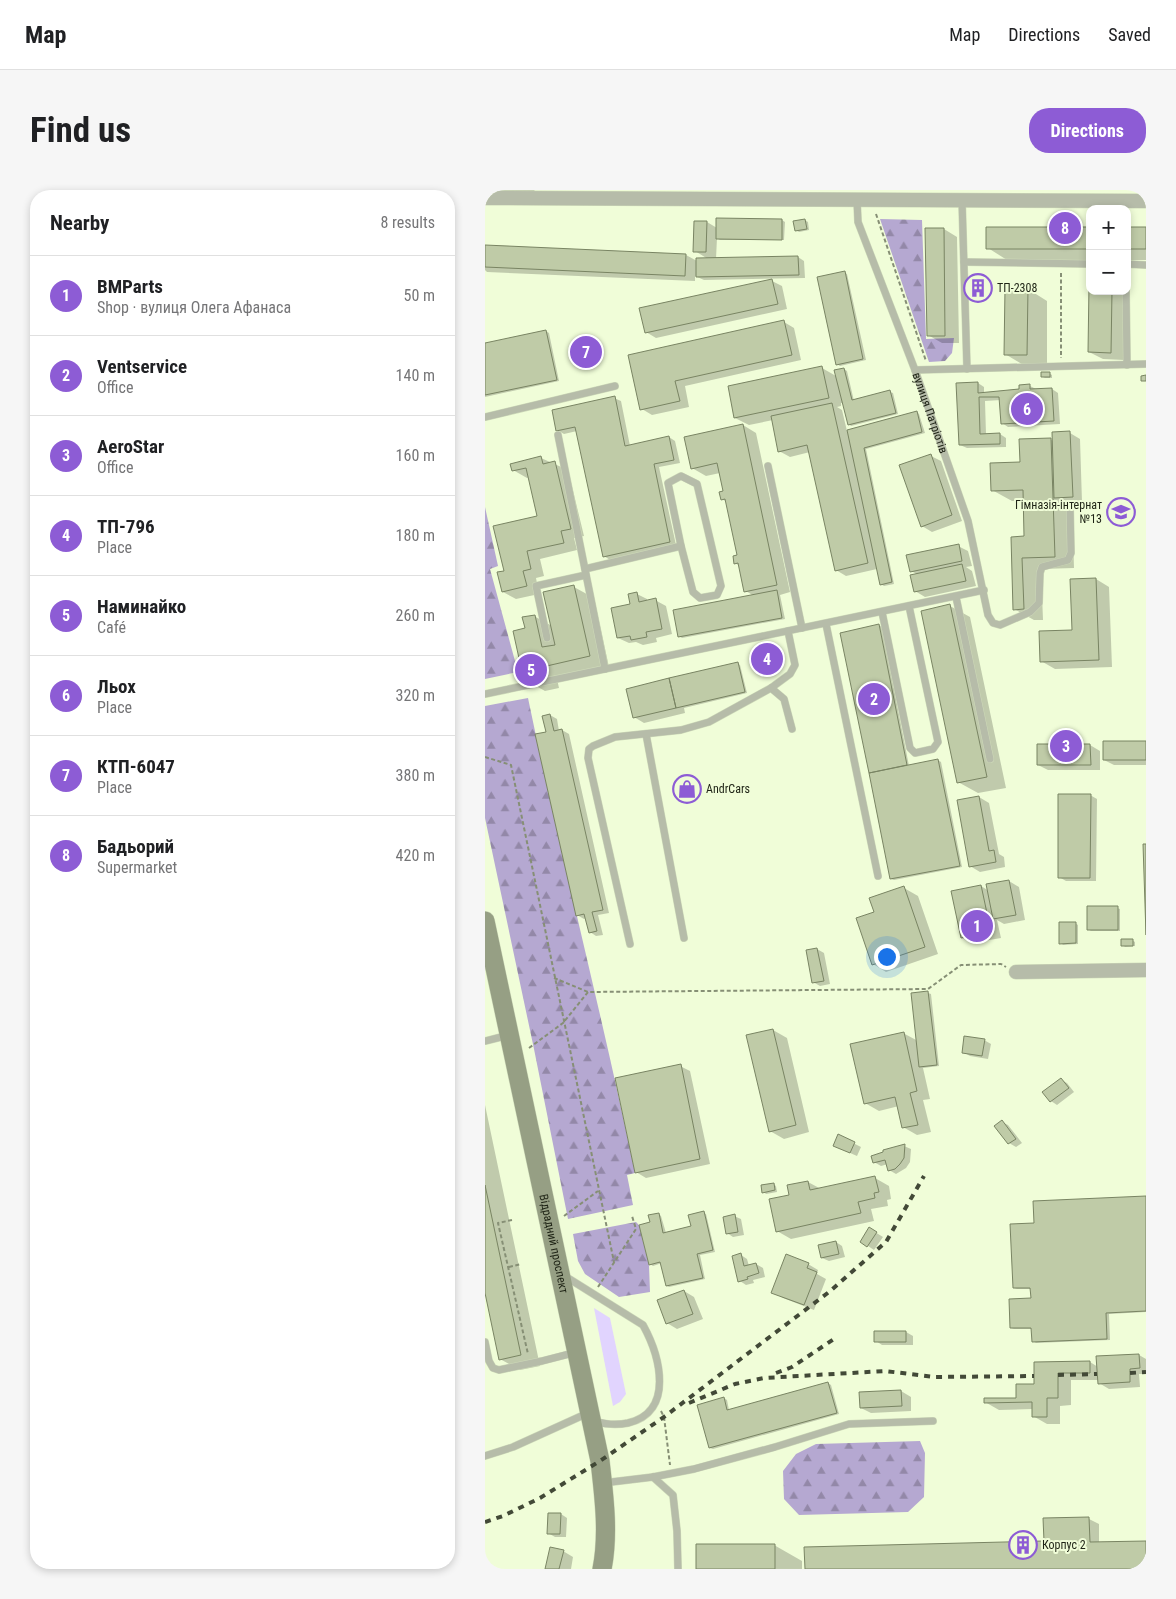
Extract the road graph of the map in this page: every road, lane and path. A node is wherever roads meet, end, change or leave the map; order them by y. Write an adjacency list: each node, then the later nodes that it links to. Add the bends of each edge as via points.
1 (858, 195): 2 (street); 3 (street); 16 (lane, вулиця Патріотів, via 858,222)
2 (485, 198)
3 (962, 200): 4 (street, via 1114,197); 6 (lane)
4 (1146, 201)
5 (876, 214): 17 (path)
6 (964, 262): 7 (lane); 15 (lane)
7 (1061, 263): 8 (lane); 13 (path)
8 (1086, 264)
9 (1131, 264): 10 (lane)
10 (1146, 265)
11 (1127, 295): 14 (lane)
12 (1146, 364): 14 (lane)
13 (1061, 365): 14 (lane); 15 (lane)
14 (1127, 365)
15 (967, 369): 17 (lane)
16 (915, 370): 17 (lane); 25 (lane, вулиця Патріотів, via 968,521)
17 (929, 370)
18 (615, 386): 19 (lane)
19 (485, 417)
20 (558, 435): 24 (lane)
21 (768, 466): 30 (lane)
22 (1070, 506): 25 (lane, вулиця Патріотів, via 1071,554 1068,560 1042,567 1039,604 1030,612 999,625 988,615)
23 (681, 546): 23 (lane, via 668,483 681,476 697,484 721,586 717,595 700,598 693,592); 24 (lane)
24 (586, 572): 32 (lane, via 536,586); 33 (lane)
25 (984, 590): 26 (lane)
26 (956, 597): 27 (lane); 39 (lane)
27 (909, 606): 28 (lane); 28 (lane, via 938,742 933,749 915,753 910,748)
28 (882, 612): 29 (lane)
29 (826, 624): 30 (lane); 40 (lane)
30 (802, 628): 31 (lane)
31 (788, 631): 33 (lane); 34 (lane, via 795,666 790,674)
32 (547, 638)
33 (605, 669): 35 (lane)
34 (771, 688): 36 (lane, via 783,699); 37 (lane, via 709,722 681,730)
35 (485, 694)
36 (792, 729)
37 (646, 734): 42 (lane); 43 (lane, via 615,737 589,749)
38 (485, 757): 46 (path, via 511,765)
39 (990, 759)
40 (878, 876)
41 (485, 923): 49 (main road, Відрадний проспект)
42 (684, 938)
43 (630, 944)
44 (1146, 970): 45 (street)
45 (1016, 972): 47 (path, via 1001,964 961,965 928,990)
46 (554, 978): 47 (path); 48 (path)
47 (588, 992): 48 (path)
48 (563, 1023): 51 (path); 52 (path)
49 (510, 1035): 50 (lane); 59 (main road, Відрадний проспект)
50 (485, 1041)
51 (529, 1048)
52 (599, 1190): 53 (path); 56 (path)
53 (564, 1216)
54 (632, 1216): 56 (path, via 636,1229)
55 (512, 1220): 58 (path, via 499,1223)
56 (614, 1262): 60 (path)
57 (521, 1264): 58 (path)
58 (509, 1267): 63 (path)
59 (561, 1273): 62 (main road, Відрадний проспект); 64 (lane, via 643,1325 650,1337 659,1372 659,1392)
60 (599, 1287)
61 (485, 1342): 63 (lane, via 493,1368 499,1370)
62 (577, 1352): 63 (lane); 65 (main road, Відрадний проспект)
63 (530, 1363)
64 (655, 1403): 65 (lane, via 639,1420 613,1424); 68 (path, via 664,1417)
65 (591, 1416): 67 (lane); 70 (main road, Відрадний проспект)
66 (933, 1421): 68 (lane, via 849,1424 775,1447)
67 (485, 1456)
68 (671, 1473): 69 (lane)
69 (653, 1477): 70 (lane); 72 (lane, via 673,1495)
70 (603, 1483): 71 (main road, Відрадний проспект)
71 (602, 1569)
72 (678, 1569)

